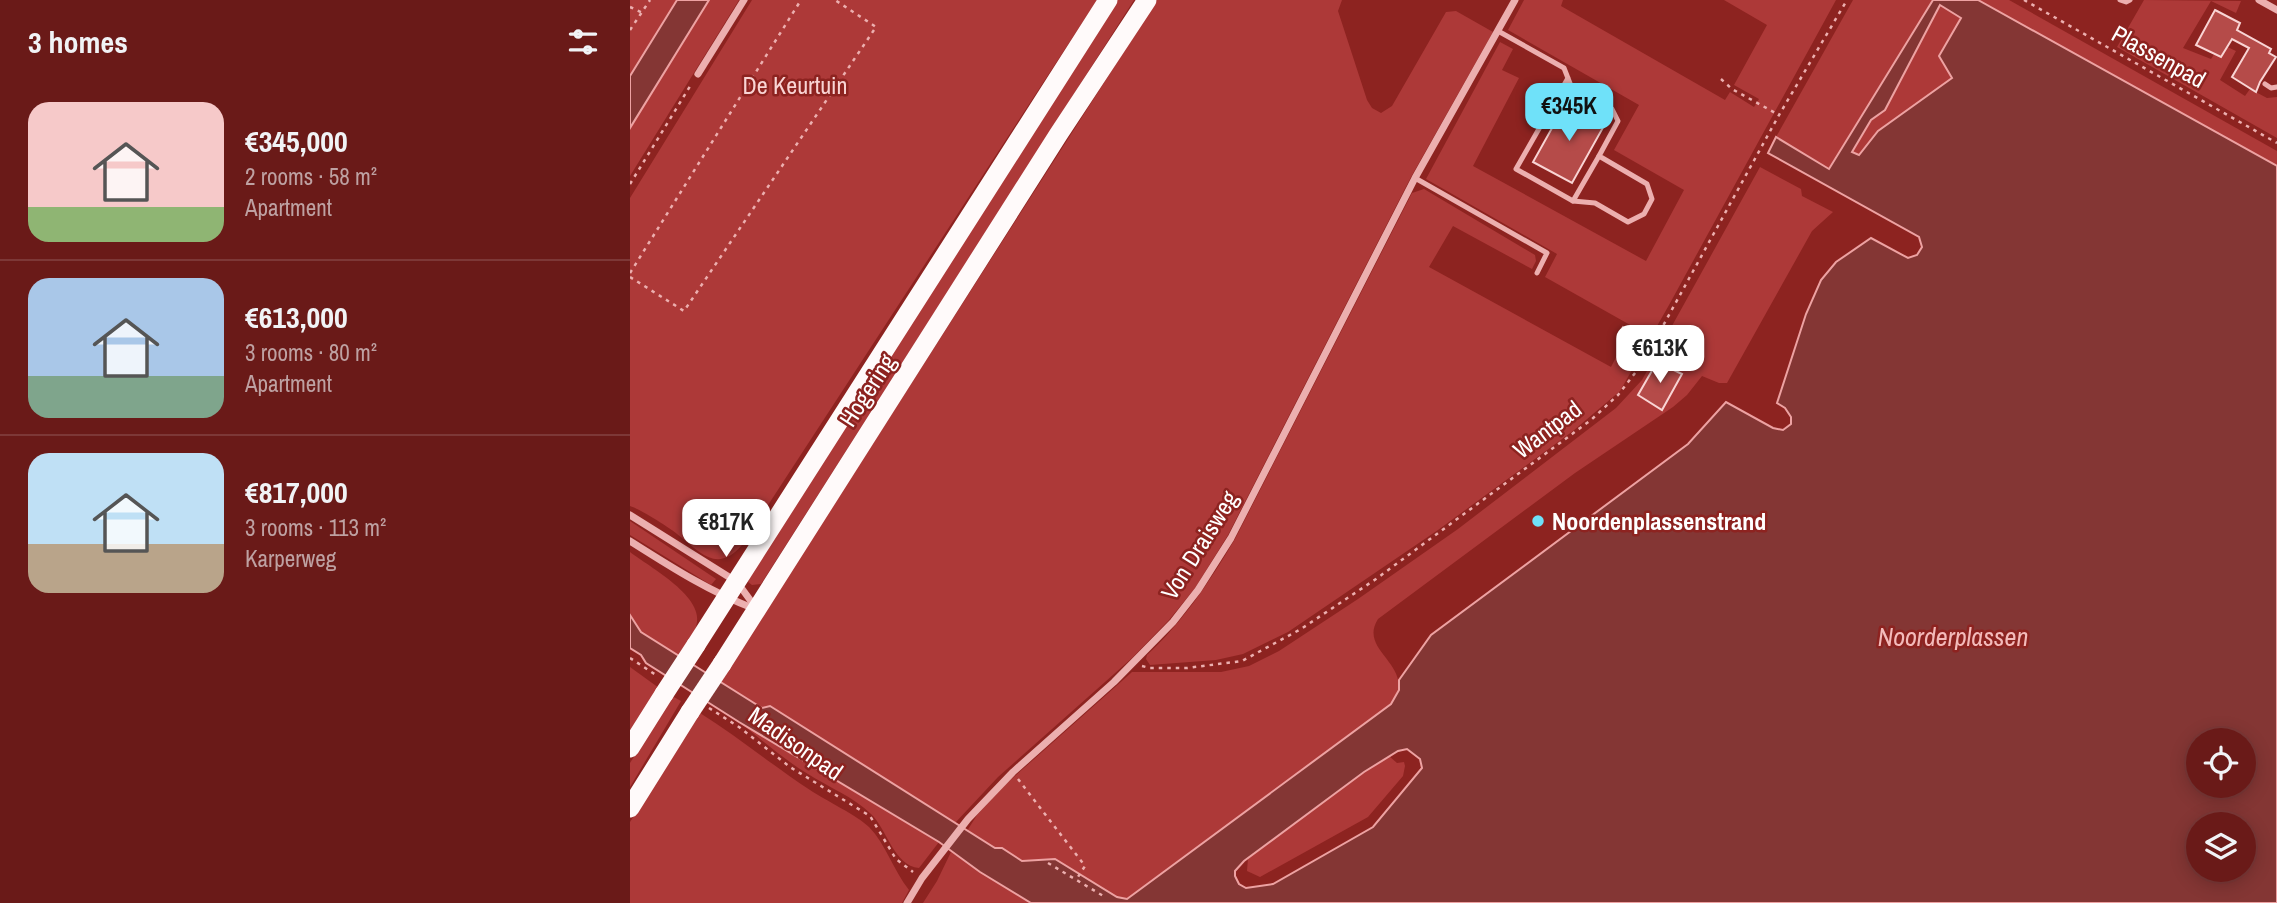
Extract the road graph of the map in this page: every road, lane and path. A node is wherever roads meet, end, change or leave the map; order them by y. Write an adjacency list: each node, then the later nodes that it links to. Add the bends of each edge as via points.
1 (650, 0): 15 (path)
2 (744, 0): 18 (street)
3 (801, 0): 30 (path)
4 (835, 0): 30 (path, via 876,27 684,311)
5 (1108, 0): 35 (highway, Hogering)
6 (1147, 0): 36 (highway, Hogering)
7 (1515, 0): 17 (street, Von Draisweg)
8 (1847, 0): 23 (path, Wantpad)
9 (2024, 0): 24 (path, Plassenpad)
10 (2120, 0): 11 (lane)
11 (2130, 0)
12 (2259, 0): 14 (street)
13 (630, 7): 15 (path)
14 (2277, 10)
15 (643, 13): 16 (path)
16 (630, 30)
17 (1498, 31): 19 (lane, via 1564,68); 26 (street, Von Draisweg)
18 (698, 74): 27 (path)
19 (1568, 78): 25 (lane, via 1571,86 1612,109 1618,121); 28 (lane, via 1516,169)
20 (1721, 79): 23 (path)
21 (2264, 84): 22 (lane)
22 (2277, 87)
23 (1779, 115): 32 (path, Wantpad)
24 (2277, 143)
25 (1599, 156): 28 (lane); 28 (lane, via 1647,184 1652,199 1644,214 1628,222 1595,203)
26 (1415, 178): 29 (lane, via 1547,253); 38 (street, Von Draisweg, via 1231,538 1198,590)
27 (630, 184)
28 (1573, 201)
29 (1537, 273)
30 (630, 275)
31 (1622, 327): 32 (path)
32 (1654, 342): 38 (path, Wantpad, via 1618,395 1591,420 1301,629 1242,661 1150,668)
33 (630, 515): 35 (street)
34 (630, 541): 35 (street, via 692,580)
35 (732, 590): 36 (street); 36 (street); 39 (highway, Hogering, bridge)
36 (756, 609): 40 (highway, Hogering, bridge)
37 (630, 658): 39 (path)
38 (1137, 660): 42 (street, Von Draisweg)
39 (664, 687): 41 (highway, Hogering)
40 (699, 709): 43 (highway, Hogering); 45 (path, Madisonpad, via 740,727 790,767 870,816 896,859)
41 (630, 748)
42 (1013, 772): 45 (street, Von Draisweg, via 968,819); 46 (path, via 1085,866)
43 (630, 808)
44 (1048, 863): 46 (path)
45 (922, 878): 48 (street, Von Draisweg)
46 (1076, 880): 47 (path)
47 (1105, 897)
48 (907, 903)

